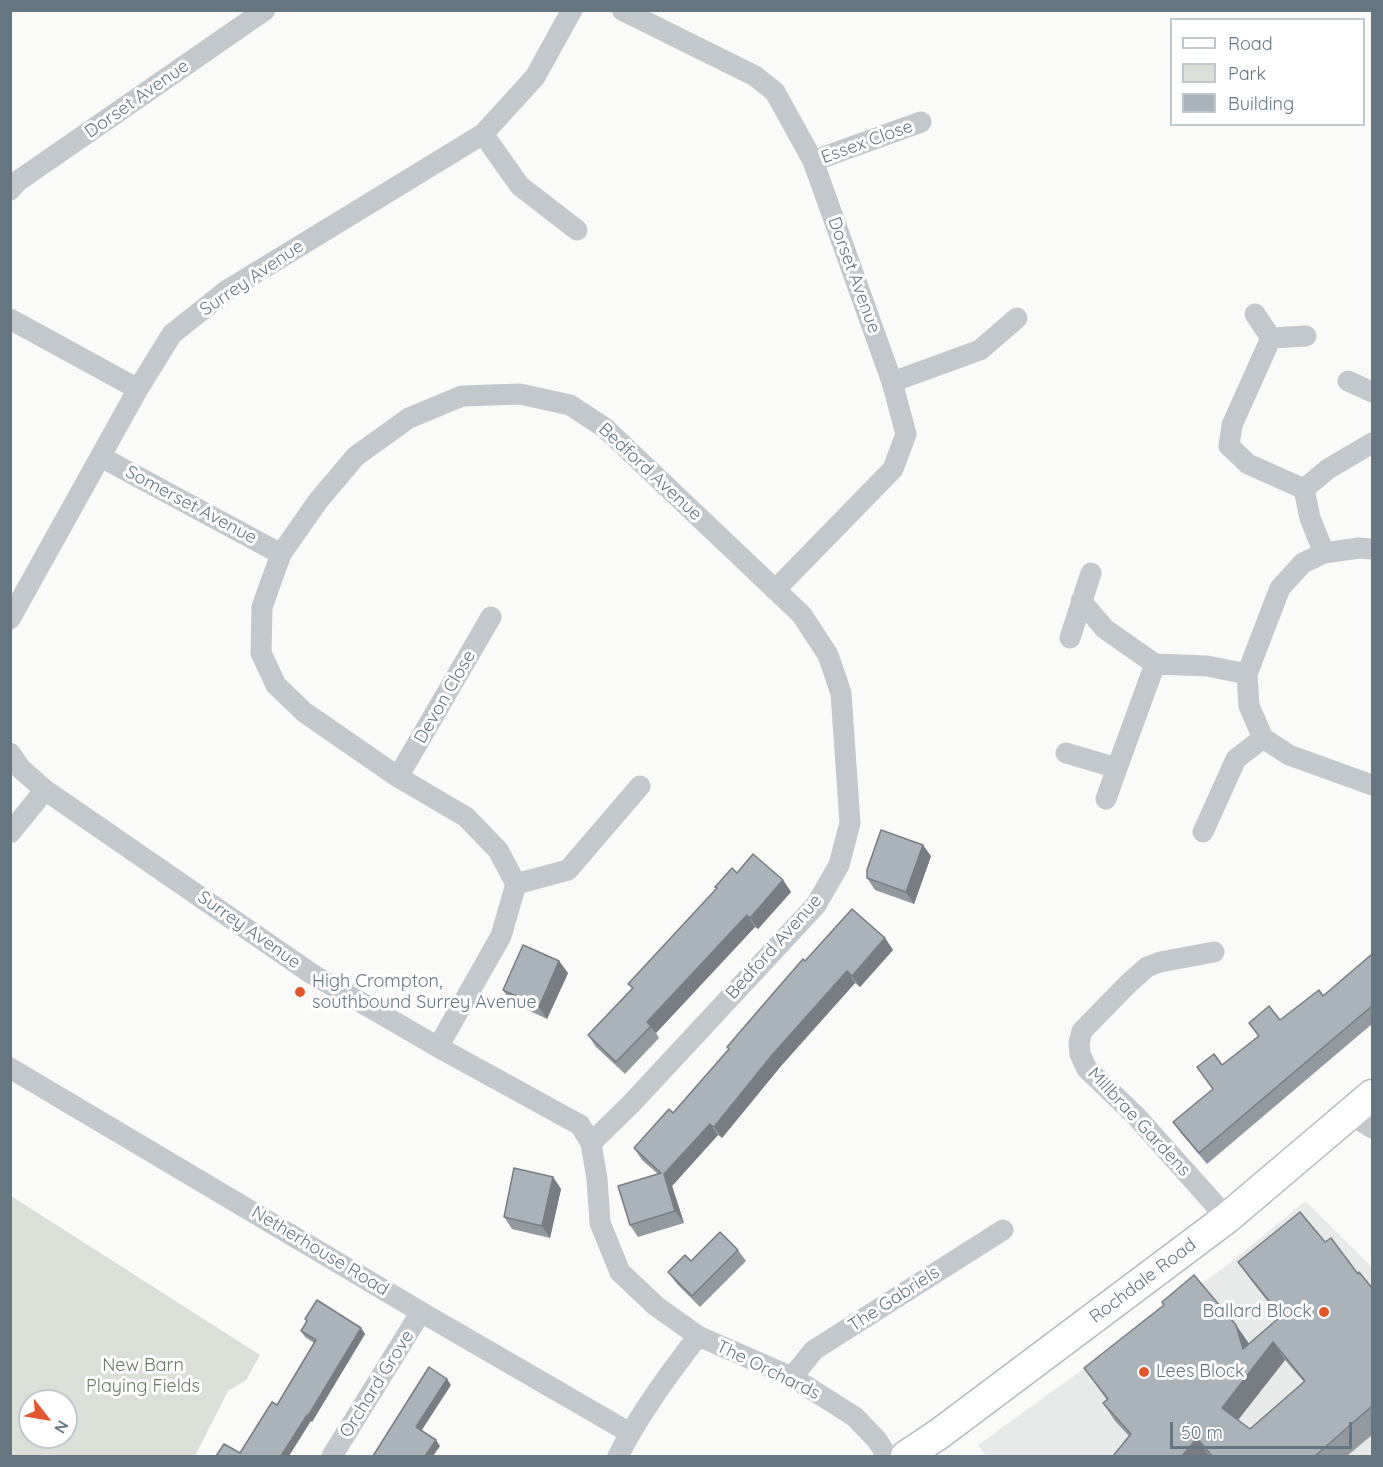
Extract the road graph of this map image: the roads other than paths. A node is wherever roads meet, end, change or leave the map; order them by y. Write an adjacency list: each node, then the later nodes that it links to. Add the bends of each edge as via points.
1 (265, 10): 7 (street, Dorset Avenue)
2 (572, 10): 5 (street, Surrey Avenue, via 535,77)
3 (622, 10): 6 (street, Dorset Avenue, via 755,76 775,92)
4 (921, 122): 6 (street, Essex Close)
5 (483, 134): 8 (street, via 520,186); 16 (street, Surrey Avenue, via 226,291 172,334)
6 (813, 161): 15 (street, Dorset Avenue)
7 (10, 190)
8 (577, 230)
9 (1255, 314): 13 (street)
10 (1017, 318): 15 (street, via 980,350)
11 (10, 319): 16 (street)
12 (1306, 336): 13 (street)
13 (1271, 338): 20 (street, via 1232,424 1229,446 1248,464)
14 (1347, 381): 17 (street)
15 (892, 382): 25 (street, Dorset Avenue, via 906,434 893,469)
16 (138, 389): 19 (street, Surrey Avenue)
17 (1372, 392)
18 (1372, 443): 20 (street, via 1328,469)
19 (101, 457): 23 (street, Somerset Avenue); 28 (street, Surrey Avenue)
20 (1304, 489): 22 (street)
21 (1372, 549): 22 (street)
22 (1324, 553): 31 (street, via 1303,563 1280,588)
23 (280, 554): 25 (street, Bedford Avenue, via 356,456 409,418 462,396 520,394 570,405 605,428); 36 (street, Bedford Avenue, via 262,607 261,653 276,685 304,712)
24 (1091, 573): 26 (street)
25 (775, 590): 49 (street, Bedford Avenue, via 801,615 828,655 841,693 850,823 839,865 816,905 632,1104)
26 (1081, 601): 29 (street); 30 (street, via 1105,629)
27 (492, 617): 36 (street, Devon Close)
28 (10, 619)
29 (1070, 638)
30 (1155, 664): 31 (street, via 1207,666); 35 (street)
31 (1247, 674): 32 (street, via 1249,706)
32 (1263, 738): 37 (street, via 1289,755); 41 (street, via 1236,759)
33 (10, 753): 39 (street, Surrey Avenue, via 21,769)
34 (1066, 753): 35 (street)
35 (1117, 768): 40 (street)
36 (398, 777): 43 (street, Bedford Avenue, via 466,817 498,850)
37 (1372, 785)
38 (640, 786): 43 (street, via 568,870)
39 (45, 790): 42 (street); 45 (street, Surrey Avenue, via 312,974)
40 (1106, 799)
41 (1203, 832)
42 (10, 833)
43 (516, 884): 45 (street, via 501,936)
44 (1214, 952): 50 (street, Millbrae Gardens, via 1147,967 1082,1031 1079,1043 1087,1069 1136,1116)
45 (438, 1047): 49 (street, Surrey Avenue, via 580,1125)
46 (10, 1068): 52 (street, Netherhouse Road)
47 (1372, 1095): 48 (main road, Rochdale Road)
48 (1361, 1121): 50 (main road, Rochdale Road)
49 (591, 1143): 53 (street, via 600,1224 620,1272 656,1306)
50 (1227, 1218): 59 (main road, Rochdale Road)
51 (1003, 1230): 54 (street, The Gabriels, via 814,1350)
52 (421, 1312): 55 (street, Netherhouse Road); 56 (street, Orchard Grove)
53 (698, 1335): 54 (street, The Orchards); 55 (street, The Orchards)
54 (792, 1377): 58 (street, The Orchards, via 855,1417)
55 (630, 1433): 57 (street, The Orchards)
56 (332, 1456)
57 (618, 1456)
58 (887, 1456)
59 (906, 1456)

